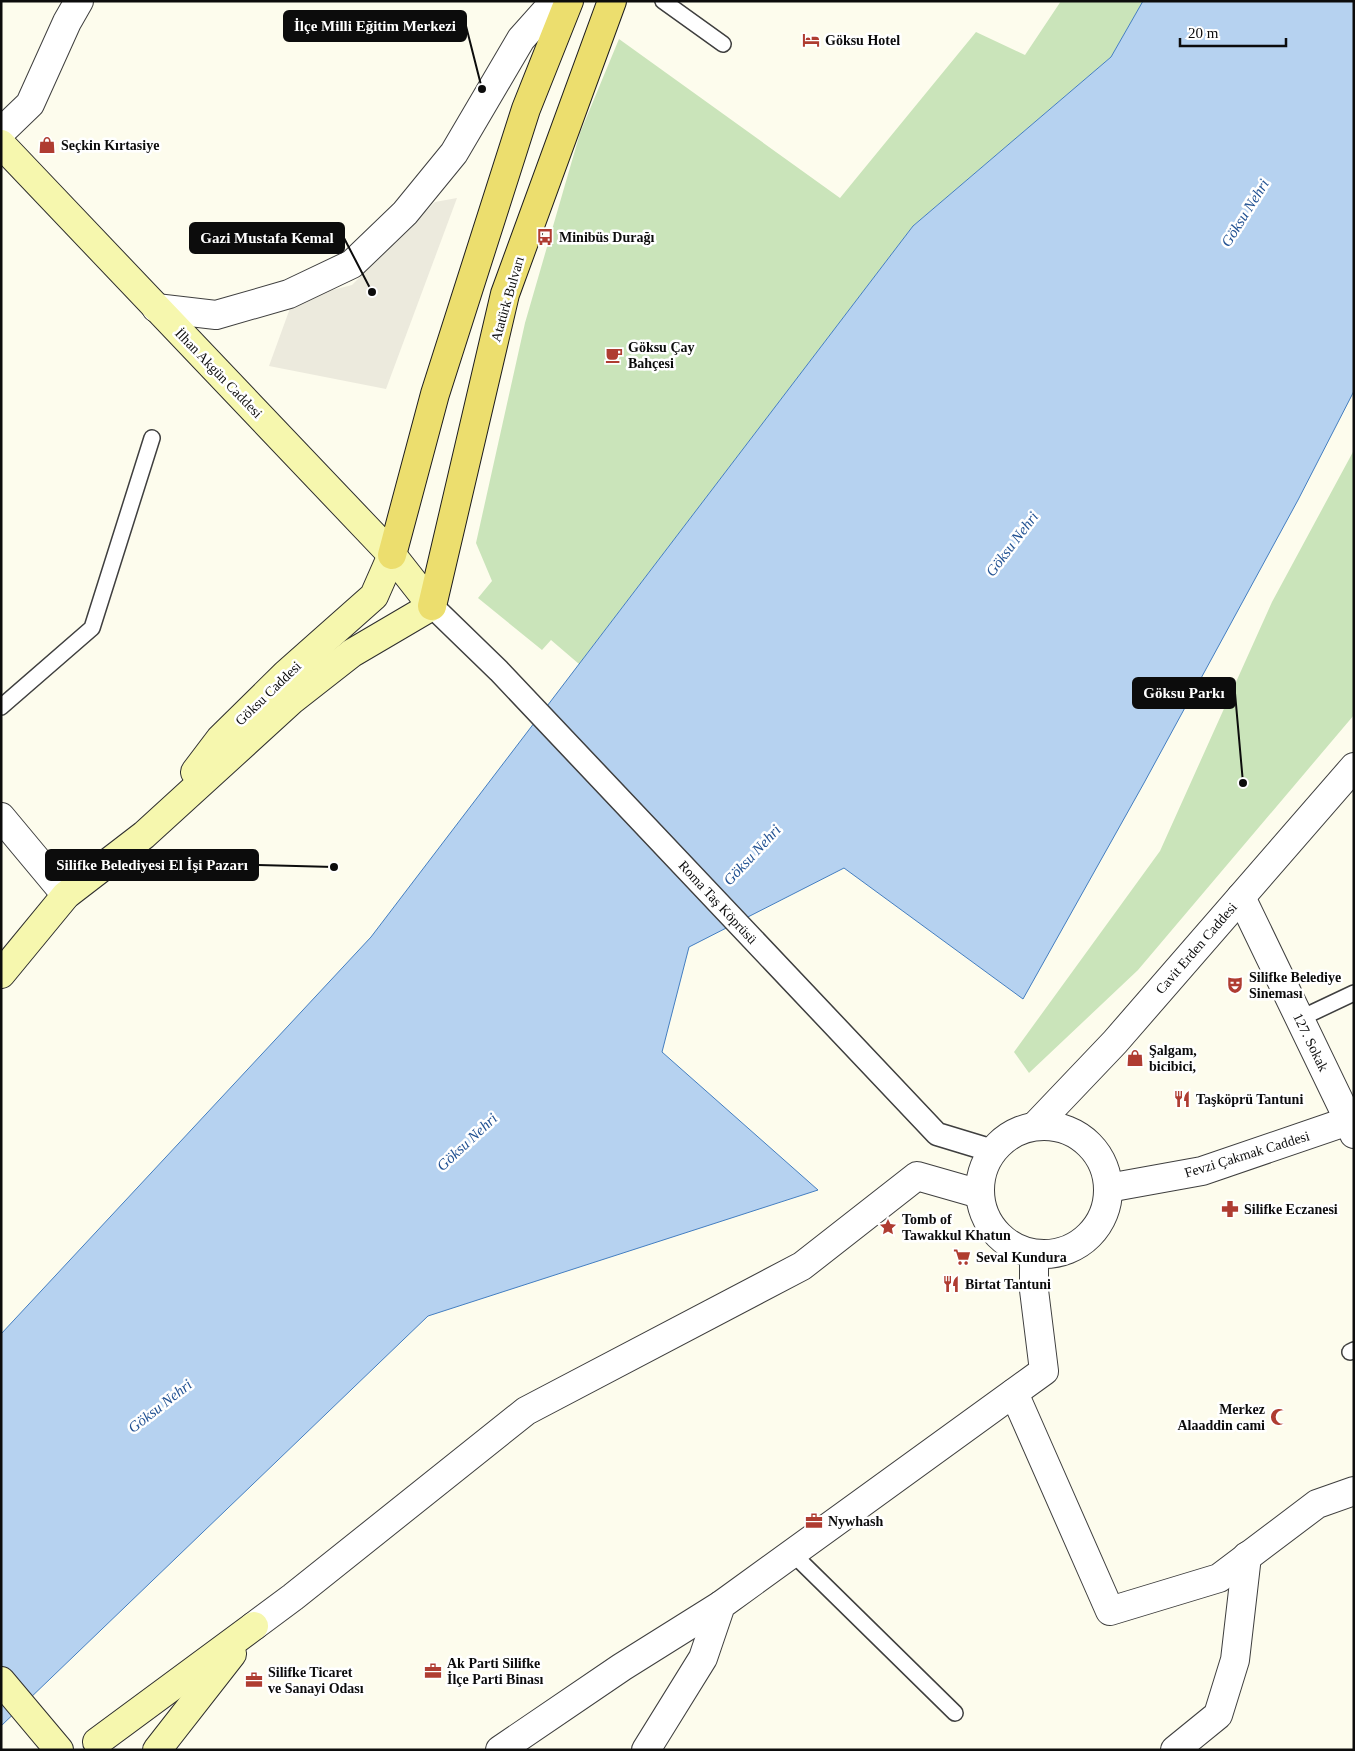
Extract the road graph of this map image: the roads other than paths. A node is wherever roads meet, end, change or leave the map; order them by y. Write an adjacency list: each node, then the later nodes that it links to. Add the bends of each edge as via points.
1 (79, 1): 7 (street, via 30,104)
2 (555, 1): 9 (street, via 521,39 454,152 405,213 352,264 289,294 216,315)
3 (569, 1): 11 (main road, via 526,109 438,384)
4 (612, 1): 12 (main road, Atatürk Bulvarı, via 505,294)
5 (663, 1): 6 (lane)
6 (723, 44)
7 (1, 132)
8 (1, 144): 9 (main road, İlhan Akgün Caddesi)
9 (156, 308): 11 (main road, İlhan Akgün Caddesi)
10 (152, 438): 13 (lane, via 92,628)
11 (392, 555): 12 (main road, İlhan Akgün Caddesi); 16 (main road, Göksu Caddesi, via 374,596 286,674 220,739)
12 (432, 606): 16 (main road, Göksu Caddesi, via 352,653 292,700); 24 (street, Roma Taş Köprüsü, via 499,671 937,1134)
13 (1, 707)
14 (1354, 767): 18 (street, Cavit Erden Caddesi)
15 (1, 817): 17 (street)
16 (144, 836): 17 (main road, Göksu Caddesi)
17 (66, 895): 19 (main road, Göksu Caddesi)
18 (1241, 897): 21 (street, 127. Sokak); 23 (street, Cavit Erden Caddesi, via 1115,1042)
19 (1, 974)
20 (1354, 993): 21 (lane)
21 (1299, 1019): 22 (street, 127. Sokak)
22 (1352, 1125): 25 (street, Fevzi Çakmak Caddesi, via 1202,1171)
23 (1035, 1126): 24 (street, via 1014,1132); 25 (street, via 1056,1127 1076,1134 1093,1148 1104,1167)
24 (993, 1151): 26 (street, via 985,1163 979,1184)
25 (1108, 1188): 27 (street, via 1106,1209 1096,1228 1081,1243 1063,1252)
26 (980, 1194): 27 (street, via 980,1205 989,1225 1002,1240 1020,1251); 33 (street, via 917,1176 802,1266 526,1411)
27 (1034, 1254): 28 (street, via 1034,1290 1044,1371)
28 (1014, 1393): 30 (street); 31 (street, via 1110,1611 1219,1578)
29 (1354, 1491): 31 (street, via 1317,1504)
30 (792, 1553): 32 (street); 35 (lane)
31 (1247, 1556): 42 (street, via 1235,1660 1218,1715)
32 (721, 1605): 40 (street, via 622,1666); 41 (street, via 703,1658)
33 (254, 1626): 36 (main road); 39 (main road)
34 (1, 1681): 37 (main road)
35 (955, 1713)
36 (106, 1746): 38 (main road, via 79,1744)
37 (59, 1750)
38 (70, 1750)
39 (157, 1750)
40 (500, 1750)
41 (646, 1750)
42 (1175, 1750)

